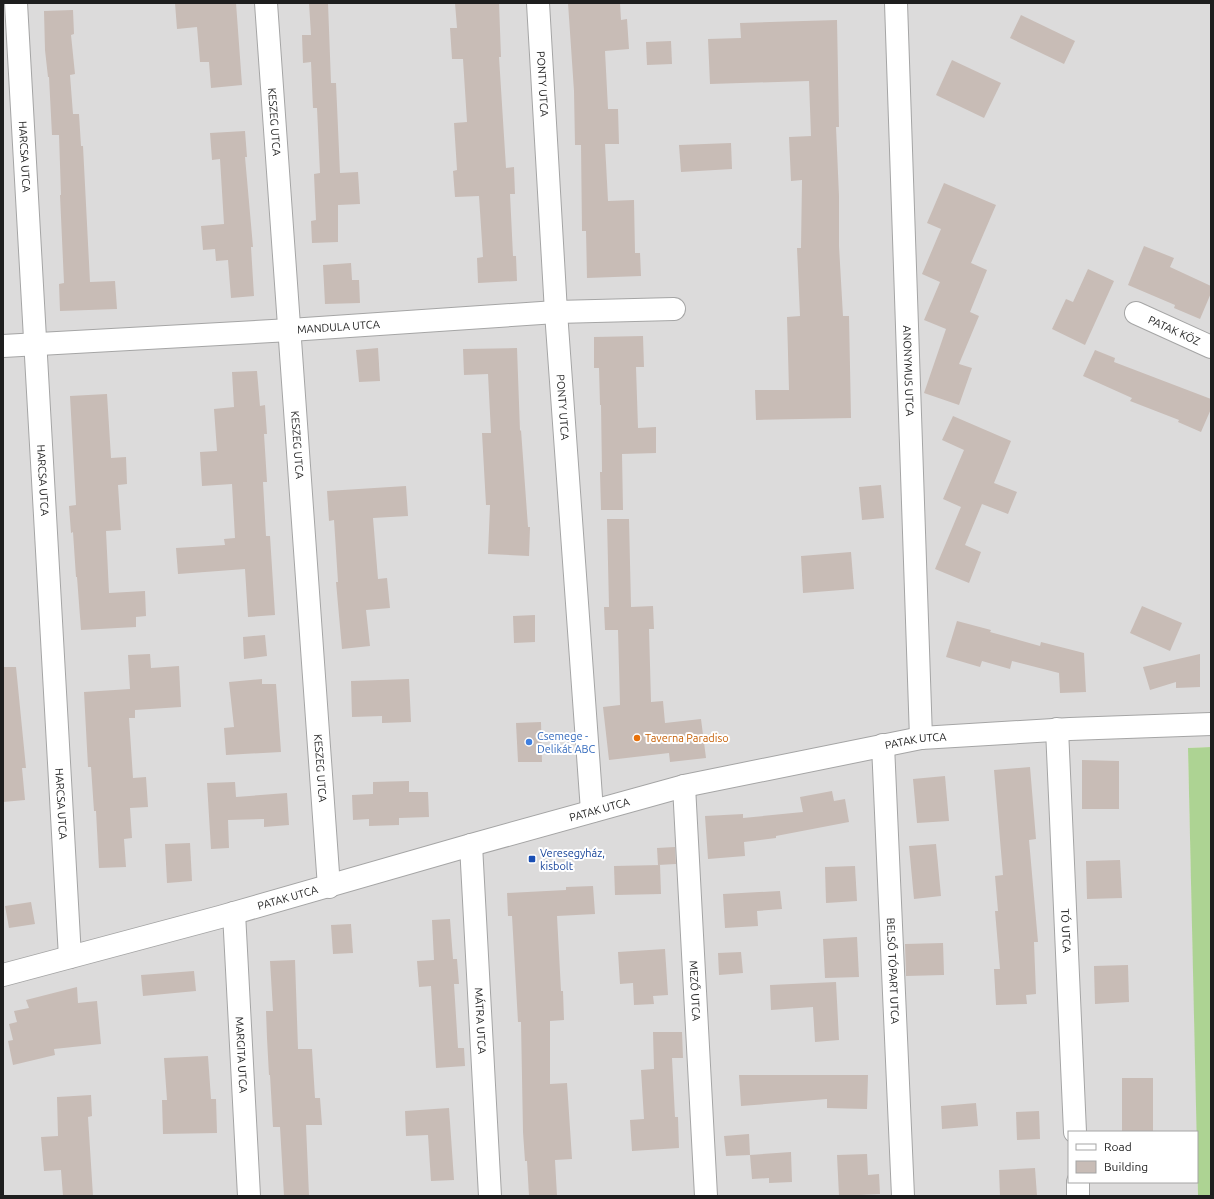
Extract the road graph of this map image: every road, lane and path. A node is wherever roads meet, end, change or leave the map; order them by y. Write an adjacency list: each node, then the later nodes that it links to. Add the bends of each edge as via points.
1 (16, 3): 9 (street, HARCSA UTCA)
2 (266, 3): 8 (street, KESZEG UTCA)
3 (538, 3): 6 (street, PONTY UTCA)
4 (896, 3): 14 (street, ANONYMUS UTCA)
5 (674, 309): 6 (street, MANDULA UTCA)
6 (556, 312): 8 (street, MANDULA UTCA); 17 (street, PONTY UTCA)
7 (1136, 313): 11 (street, PATAK KÖZ)
8 (290, 330): 9 (street, MANDULA UTCA); 19 (street, KESZEG UTCA)
9 (35, 343): 10 (street, MANDULA UTCA); 21 (street, HARCSA UTCA)
10 (3, 346)
11 (1211, 347)
12 (1211, 724): 13 (street, PATAK UTCA)
13 (1057, 729): 14 (street, PATAK UTCA); 23 (street, TÓ UTCA)
14 (921, 738): 15 (street, PATAK UTCA)
15 (883, 746): 16 (street, PATAK UTCA); 28 (street, BELSŐ TÓPART UTCA)
16 (684, 786): 17 (street, PATAK UTCA); 27 (street, MEZŐ UTCA)
17 (592, 811): 18 (street, PATAK UTCA)
18 (471, 845): 19 (street, PATAK UTCA); 26 (street, MÁTRA UTCA)
19 (329, 886): 20 (street, PATAK UTCA)
20 (234, 913): 21 (street, PATAK UTCA); 25 (street, MARGITA UTCA)
21 (70, 957): 22 (street, PATAK UTCA)
22 (3, 975)
23 (1075, 1131)
24 (1078, 1183): 29 (street)
25 (249, 1196)
26 (490, 1196)
27 (706, 1196)
28 (903, 1196)
29 (1078, 1196)

